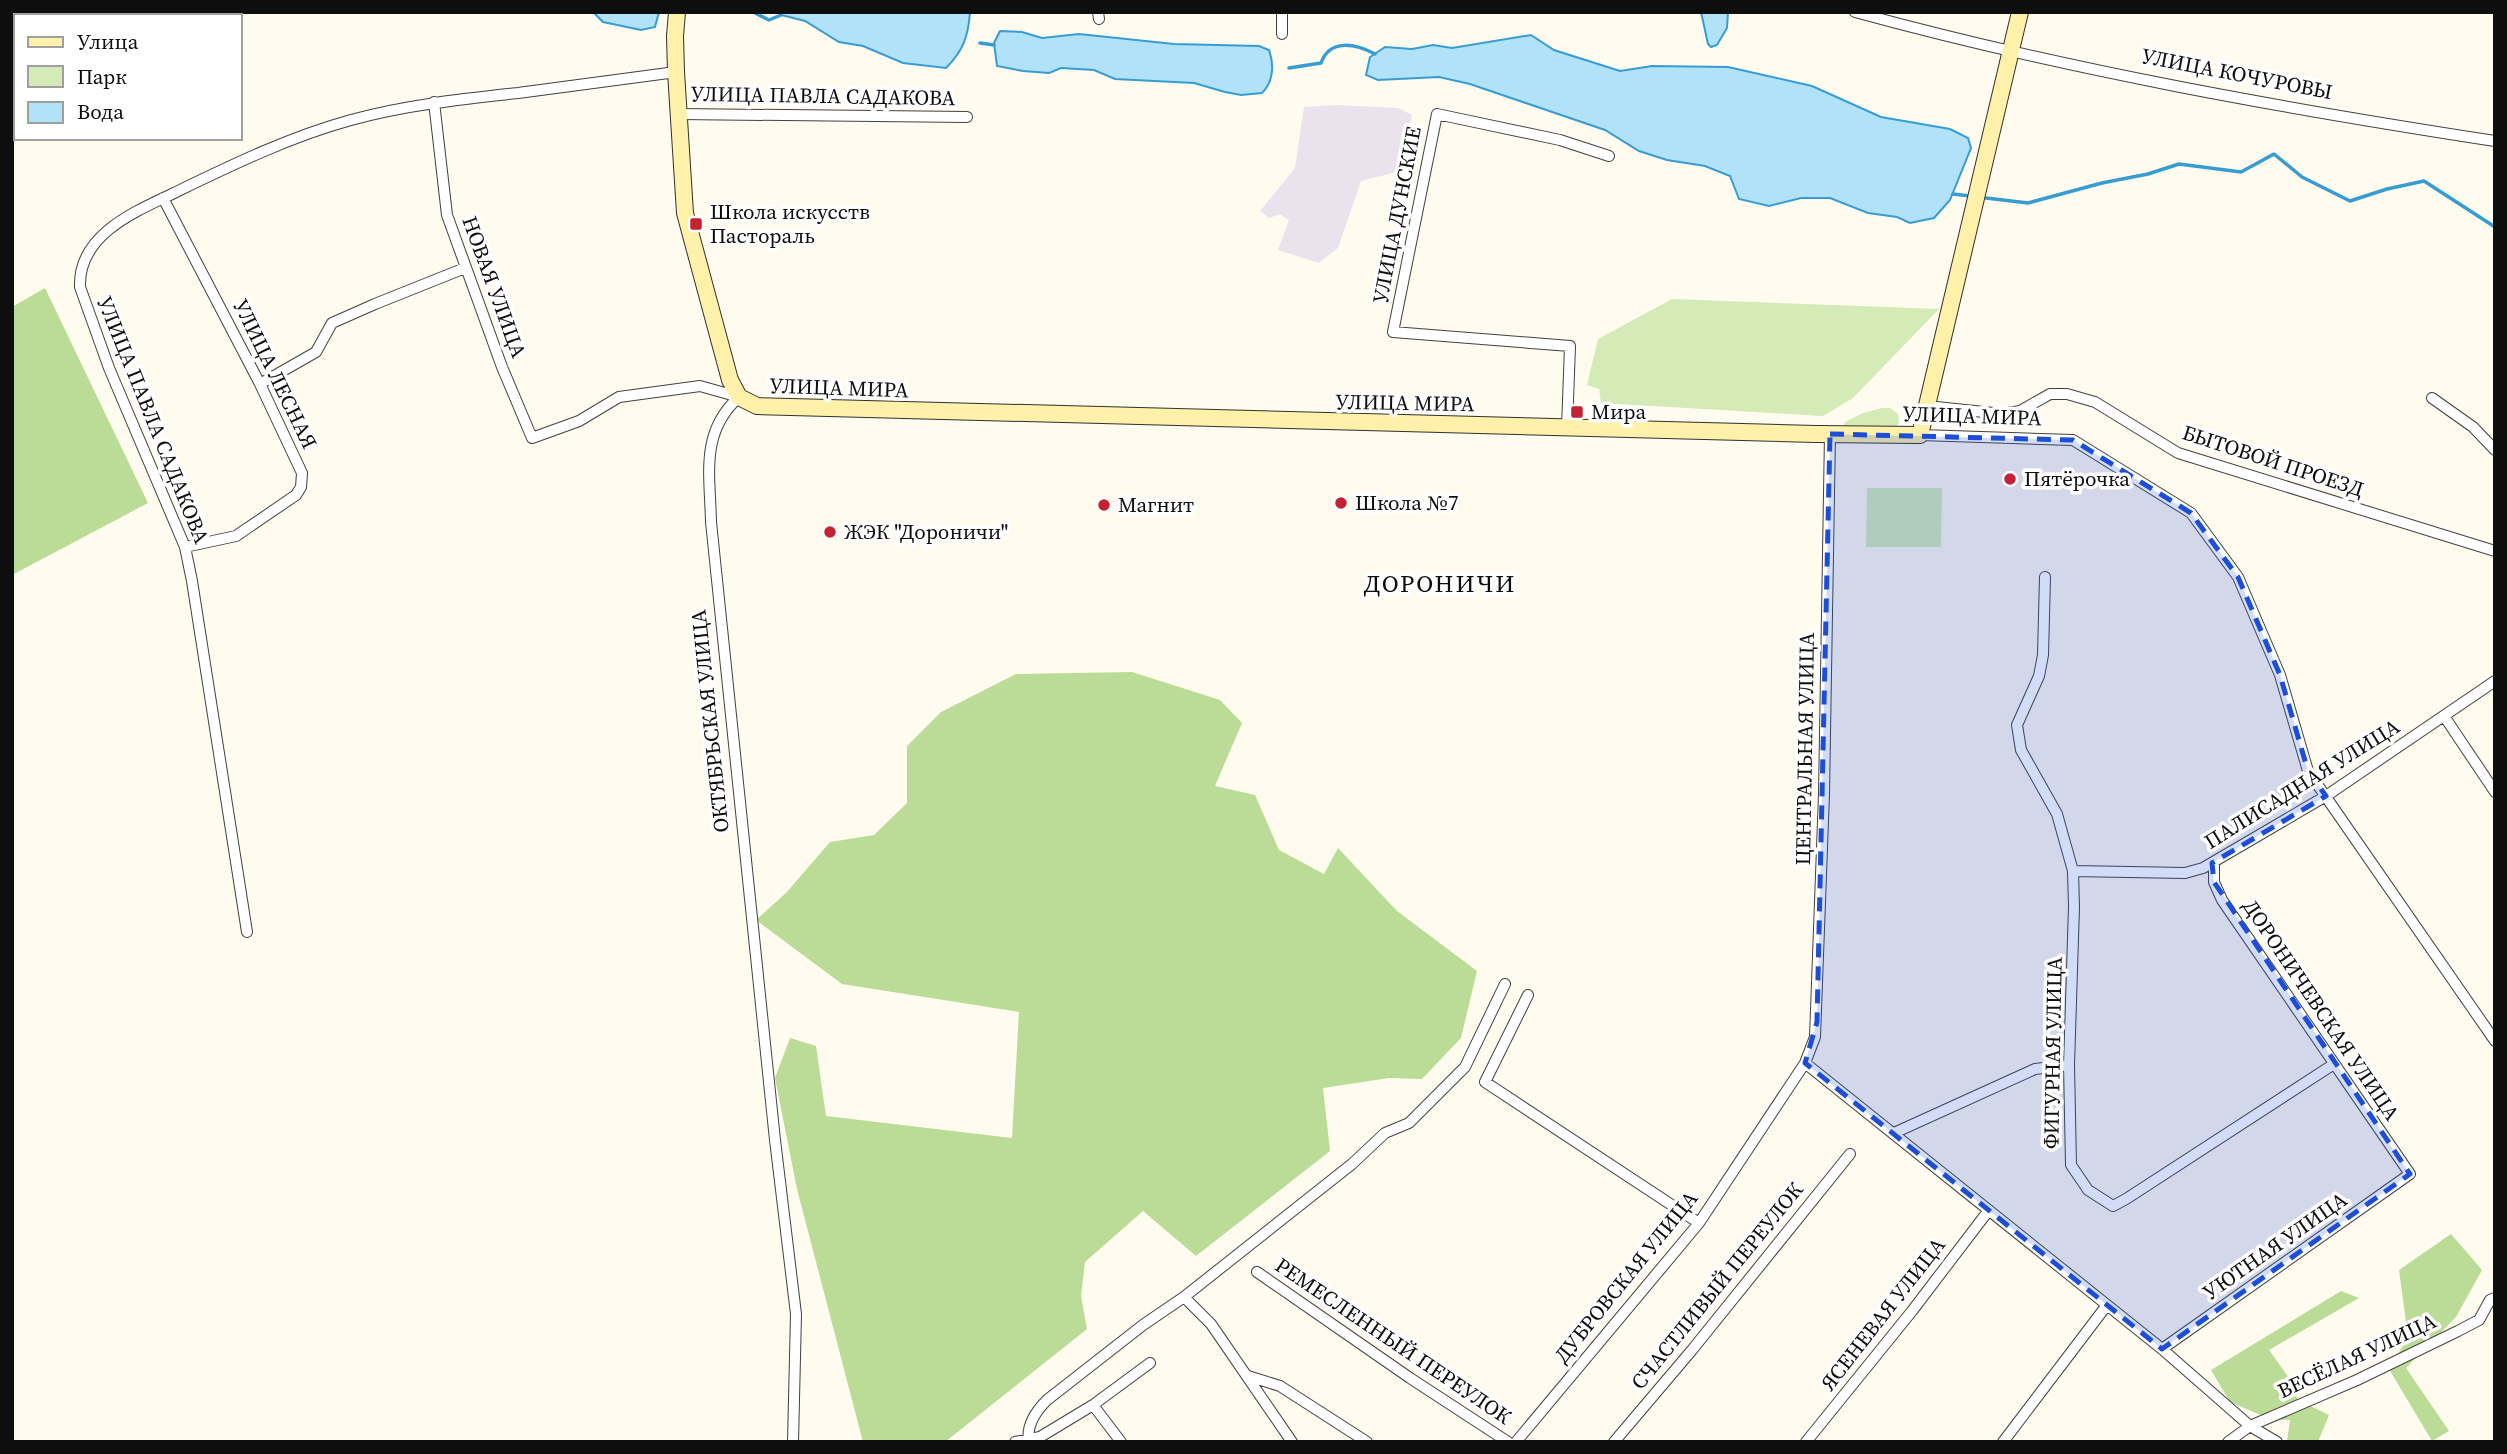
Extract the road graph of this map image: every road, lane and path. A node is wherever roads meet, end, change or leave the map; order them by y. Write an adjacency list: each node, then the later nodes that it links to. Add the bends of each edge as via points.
1 (677, 12): 7 (street)
2 (1282, 12): 5 (street)
3 (1855, 12): 6 (street, УЛИЦА КОЧУРОВЫ)
4 (2020, 12): 6 (street)
5 (1282, 34)
6 (2011, 50): 11 (street, УЛИЦА КОЧУРОВЫ, via 2263,101); 18 (street)
7 (676, 72): 8 (street, УЛИЦА ПАВЛА САДАКОВА); 9 (street)
8 (434, 102): 13 (street, УЛИЦА ПАВЛА САДАКОВА, via 352,120 294,139); 14 (street, НОВАЯ УЛИЦА, via 447,215)
9 (679, 114): 10 (street, УЛИЦА ПАВЛА САДАКОВА); 16 (street, via 685,213 730,380)
10 (967, 117)
11 (2495, 141)
12 (1609, 156): 19 (street, УЛИЦА ДУНСКИЕ, via 1560,140 1437,114 1394,332 1570,346)
13 (163, 198): 15 (street, УЛИЦА ЛЕСНАЯ); 23 (street, УЛИЦА ПАВЛА САДАКОВА, via 100,237 83,262 80,287)
14 (465, 268): 15 (street, via 332,324 316,352); 16 (street, НОВАЯ УЛИЦА, via 532,438 579,421 619,397 699,386)
15 (260, 384): 23 (street, УЛИЦА ЛЕСНАЯ, via 302,472 301,487 236,536)
16 (740, 397): 19 (street, УЛИЦА МИРА, via 769,408); 54 (street, ОКТЯБРЬСКАЯ УЛИЦА, via 721,416 712,439 711,522 796,1314)
17 (2432, 398): 22 (street, via 2473,427)
18 (1927, 406): 21 (street); 24 (street, БЫТОВОЙ ПРОЕЗД, via 2003,414 2020,411 2050,394 2067,394 2095,402 2178,453)
19 (1567, 428): 20 (street, УЛИЦА МИРА)
20 (1830, 434): 21 (street, УЛИЦА МИРА); 36 (street, ЦЕНТРАЛЬНАЯ УЛИЦА, via 1817,1010 1815,1037)
21 (1920, 435): 29 (street, УЛИЦА МИРА, via 2073,440 2191,513 2238,577 2280,675 2308,771)
22 (2495, 450)
23 (185, 547): 32 (street, УЛИЦА ПАВЛА САДАКОВА)
24 (2495, 551)
25 (2045, 577): 31 (street, ФИГУРНАЯ УЛИЦА, via 2039,676 2017,725 2021,750 2057,814)
26 (2495, 681): 27 (street, ПАЛИСАДНАЯ УЛИЦА)
27 (2444, 716): 28 (street); 29 (street, ПАЛИСАДНАЯ УЛИЦА)
28 (2495, 792)
29 (2326, 796): 30 (street, ПАЛИСАДНАЯ УЛИЦА); 35 (street)
30 (2214, 862): 31 (street, ПАЛИСАДНАЯ УЛИЦА, via 2185,873); 37 (street, ДОРОНИЧЕВСКАЯ УЛИЦА, via 2214,882 2222,900)
31 (2073, 871): 38 (street, ФИГУРНАЯ УЛИЦА)
32 (247, 932)
33 (1506, 984): 45 (street, via 1465,1067 1409,1123 1385,1133)
34 (1528, 995): 43 (street, via 1485,1082)
35 (2495, 1041)
36 (1805, 1063): 39 (street); 43 (street, ДУБРОВСКАЯ УЛИЦА)
37 (2334, 1064): 38 (street, ФИГУРНАЯ УЛИЦА, via 2113,1206 2088,1190 2071,1165); 41 (street, ДОРОНИЧЕВСКАЯ УЛИЦА)
38 (2069, 1065): 39 (street, via 2035,1069)
39 (1894, 1133): 42 (street)
40 (1850, 1154): 61 (street, СЧАСТЛИВЫЙ ПЕРЕУЛОК)
41 (2410, 1174): 48 (street, УЮТНАЯ УЛИЦА)
42 (1989, 1210): 47 (street); 62 (street, ЯСЕНЕВАЯ УЛИЦА)
43 (1699, 1223): 60 (street, ДУБРОВСКАЯ УЛИЦА)
44 (1257, 1272): 59 (street, РЕМЕСЛЕННЫЙ ПЕРЕУЛОК)
45 (1184, 1297): 50 (street, via 1211,1324); 53 (street, via 1038,1408)
46 (2495, 1298): 52 (street, ВЕСЁЛАЯ УЛИЦА, via 2479,1320 2458,1331)
47 (2107, 1305): 48 (street); 63 (street)
48 (2162, 1349): 52 (street)
49 (1150, 1363): 51 (street)
50 (1248, 1376): 57 (street); 58 (street, via 1287,1390)
51 (1093, 1405): 53 (street); 56 (street)
52 (2250, 1426): 64 (street, ВЕСЁЛАЯ УЛИЦА); 65 (street)
53 (1028, 1441): 55 (street)
54 (793, 1442)
55 (1015, 1442)
56 (1121, 1442)
57 (1292, 1442)
58 (1367, 1442)
59 (1508, 1442)
60 (1516, 1442)
61 (1614, 1442)
62 (1806, 1442)
63 (2003, 1442)
64 (2228, 1442)
65 (2277, 1442)

